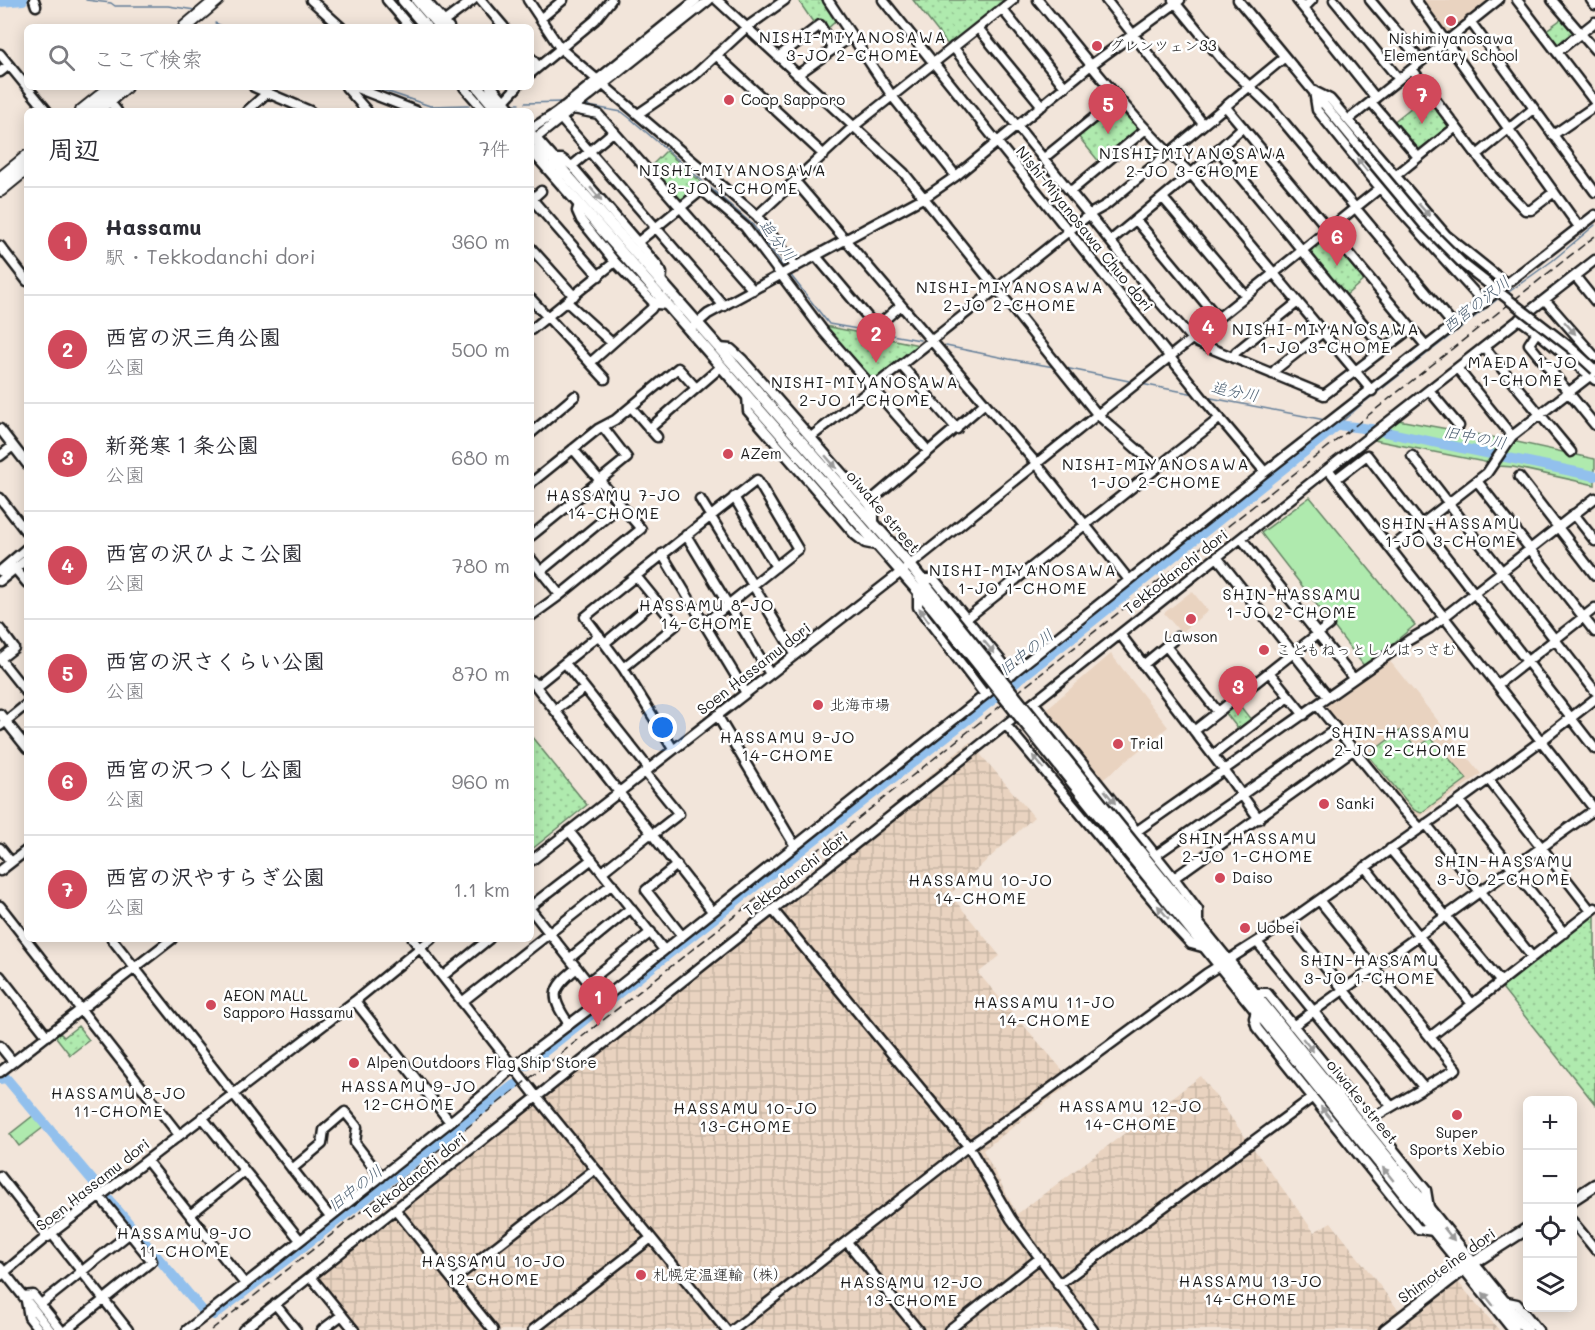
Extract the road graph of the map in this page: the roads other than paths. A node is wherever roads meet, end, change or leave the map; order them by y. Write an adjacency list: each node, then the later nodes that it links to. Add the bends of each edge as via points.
1 (226, 0): 40 (highway)
2 (311, 0): 41 (street)
3 (387, 0): 42 (street)
4 (403, 0): 43 (main road)
5 (417, 0): 44 (main road)
6 (426, 0): 45 (street)
7 (474, 0): 46 (street)
8 (481, 0): 47 (street)
9 (528, 0): 36 (street)
10 (563, 0): 36 (street)
11 (611, 0): 55 (street, via 595,20)
12 (696, 0): 75 (street)
13 (709, 0): 75 (street)
14 (717, 0): 48 (street)
15 (785, 0): 48 (street)
16 (828, 0): 52 (street)
17 (884, 0): 65 (street, Nishi-Miyanosawa Chuo dori)
18 (1013, 0): 35 (street)
19 (1038, 0): 67 (street)
20 (1106, 0): 51 (street)
21 (1238, 0): 62 (street)
22 (1297, 0): 34 (street)
23 (1312, 0): 34 (street)
24 (1334, 0): 73 (street)
25 (1370, 0): 64 (street)
26 (1416, 0): 53 (street)
27 (1498, 0): 37 (street)
28 (1516, 0): 58 (street)
29 (1552, 0): 50 (street)
30 (1591, 0): 33 (street)
31 (1176, 1): 51 (street); 76 (street, via 1224,62)
32 (212, 2): 39 (highway)
33 (1595, 5)
34 (1304, 8): 91 (street)
35 (1002, 9): 49 (street); 77 (street)
36 (540, 19): 55 (street)
37 (1470, 21): 53 (street); 106 (street)
38 (1595, 22): 50 (street)
39 (194, 24)
40 (195, 24)
41 (338, 24)
42 (407, 24)
43 (423, 24)
44 (443, 24)
45 (443, 24)
46 (445, 24)
47 (501, 24)
48 (747, 27): 60 (street); 61 (street)
49 (978, 28): 54 (street); 94 (street)
50 (1581, 34): 57 (street); 58 (street)
51 (1134, 35): 67 (street); 109 (street)
52 (852, 36): 56 (street); 89 (street)
53 (1446, 40): 64 (street); 115 (street)
54 (953, 47): 65 (street); 111 (street)
55 (560, 48): 68 (street); 75 (street)
56 (833, 48): 61 (street, via 820,25); 72 (street)
57 (1595, 50)
58 (1557, 52): 92 (street)
59 (0, 54): 66 (street)
60 (716, 55): 107 (street, via 695,75); 125 (street)
61 (778, 57): 72 (street)
62 (1285, 57): 76 (street); 86 (street)
63 (534, 61): 68 (street)
64 (1421, 61): 69 (street)
65 (933, 63): 89 (street); 121 (street, Nishi-Miyanosawa Chuo dori)
66 (9, 65): 71 (street); 74 (street)
67 (1091, 65): 77 (street); 90 (street)
68 (538, 66): 70 (street)
69 (1412, 69): 73 (street); 113 (street)
70 (534, 70)
71 (0, 72)
72 (797, 75): 110 (street)
73 (1398, 78): 91 (street)
74 (24, 83)
75 (599, 84): 105 (street); 107 (street)
76 (1250, 86): 95 (street); 150 (street)
77 (1065, 87): 94 (street)
78 (30, 90): 96 (street)
79 (260, 90): 87 (street)
80 (349, 90): 102 (street)
81 (362, 90): 103 (street)
82 (466, 90): 104 (street)
83 (482, 90): 93 (main road)
84 (493, 90): 93 (main road)
85 (514, 90): 93 (street)
86 (1314, 91): 108 (street, via 1330,99); 138 (street, one-way to 86, via 1317,110); 213 (street, bridge, via 1425,226 1463,264 1571,348)
87 (267, 93): 100 (street); 101 (street)
88 (108, 94): 97 (highway); 98 (highway); 99 (street)
89 (892, 96): 110 (street); 134 (street)
90 (1118, 98): 114 (street); 128 (street)
91 (1373, 99): 108 (street); 127 (street)
92 (1595, 104): 117 (street)
93 (501, 106)
94 (1042, 106): 111 (street)
95 (1225, 106): 109 (street); 112 (street)
96 (44, 108)
97 (87, 108)
98 (98, 108)
99 (115, 108)
100 (250, 108)
101 (303, 108)
102 (364, 108)
103 (408, 108)
104 (480, 108)
105 (567, 108): 116 (street, via 598,114); 118 (street); 123 (street)
106 (1533, 109): 115 (street); 117 (street)
107 (638, 114): 153 (street)
108 (1348, 120): 135 (street)
109 (1203, 124): 124 (street)
110 (853, 126): 125 (street); 145 (street, via 904,173)
111 (1018, 126): 121 (street); 128 (street)
112 (1243, 127): 122 (street); 157 (street)
113 (1456, 127): 126 (street); 127 (street)
114 (1146, 129): 124 (street); 141 (street)
115 (1509, 129): 126 (street); 142 (street)
116 (614, 131): 123 (street); 149 (street)
117 (1553, 135): 143 (street)
118 (534, 137)
119 (534, 141): 130 (main road, oiwake street)
120 (534, 142): 148 (main road, oiwake street)
121 (997, 143): 134 (street); 158 (street, Nishi-Miyanosawa Chuo dori)
122 (1218, 149): 133 (street); 163 (street)
123 (589, 152): 131 (street); 156 (street)
124 (1169, 154): 133 (street); 151 (street)
125 (824, 155): 137 (street)
126 (1477, 155): 142 (street, via 1524,210 1531,210)
127 (1418, 157): 135 (street)
128 (1044, 158): 141 (street)
129 (24, 159): 136 (highway)
130 (553, 159): 131 (street, via 562,159); 173 (main road, oiwake street)
131 (572, 166): 161 (street, one-way to 161)
132 (24, 170): 139 (highway)
133 (1191, 174): 146 (street); 169 (street)
134 (956, 176): 145 (street)
135 (1394, 177): 174 (street, one-way to 174, via 1446,235)
136 (0, 179)
137 (795, 181): 153 (street); 159 (street)
138 (1380, 188): 150 (street, Soen Hassamu dori); 184 (street)
139 (0, 190)
140 (541, 191): 144 (street)
141 (1071, 191): 151 (street)
142 (1554, 192): 155 (street)
143 (1595, 192)
144 (534, 197)
145 (923, 198): 159 (street); 175 (street)
146 (1163, 198): 154 (street); 177 (street)
147 (534, 202): 170 (street)
148 (579, 204): 167 (street, via 581,220); 185 (main road, oiwake street)
149 (681, 207): 156 (street); 168 (street, via 702,190); 176 (street)
150 (1356, 207): 157 (street, Soen Hassamu dori); 192 (street)
151 (1090, 214): 158 (street); 160 (street)
152 (1595, 215): 155 (street)
153 (758, 216): 168 (street)
154 (1136, 220): 160 (street); 188 (street)
155 (1579, 227): 174 (street)
156 (655, 228): 161 (street); 187 (street)
157 (1328, 229): 163 (street, Soen Hassamu dori); 194 (street)
158 (1068, 231): 175 (street); 204 (street, Nishi-Miyanosawa Chuo dori)
159 (846, 240): 165 (street); 186 (street)
160 (1110, 241): 197 (street)
161 (638, 242): 173 (street, via 662,273)
162 (0, 246): 172 (street)
163 (1301, 250): 169 (street, Soen Hassamu dori); 203 (street)
164 (534, 252): 178 (street)
165 (816, 256): 168 (street); 186 (street, via 872,321 880,323)
166 (1595, 260): 171 (street, Tekkodanchi dori)
167 (615, 262): 170 (street); 182 (street)
168 (788, 271): 176 (street); 216 (street, via 824,332)
169 (1273, 272): 177 (street, Soen Hassamu dori); 183 (street)
170 (599, 276): 178 (street)
171 (1575, 276): 179 (street, Tekkodanchi dori); 180 (street)
172 (24, 277)
173 (661, 283): 191 (main road, oiwake street)
174 (1507, 284): 184 (street)
175 (995, 288): 198 (street); 223 (street)
176 (753, 290): 187 (street)
177 (1245, 295): 188 (street, Soen Hassamu dori)
178 (571, 299): 189 (street); 199 (street)
179 (1545, 300): 190 (street, Tekkodanchi dori); 205 (street, one-way to 205)
180 (1595, 301)
181 (534, 302): 189 (street)
182 (655, 303): 185 (street); 199 (street)
183 (1298, 303): 195 (street); 206 (street)
184 (1484, 303): 192 (street)
185 (668, 305): 191 (main road, oiwake street)
186 (901, 305): 198 (street)
187 (724, 306): 191 (street)
188 (1217, 317): 197 (street, Soen Hassamu dori)
189 (548, 318): 193 (street); 207 (street)
190 (1519, 320): 196 (street); 200 (street, Tekkodanchi dori)
191 (693, 326): 202 (main road, oiwake street); 209 (main road, oiwake street)
192 (1454, 326): 201 (street)
193 (534, 328)
194 (1410, 328): 201 (street); 203 (street)
195 (1323, 332): 211 (street); 212 (street)
196 (1537, 332): 213 (street); 219 (street, via 1529,344)
197 (1191, 338): 204 (street, Soen Hassamu dori); 206 (street)
198 (932, 340): 208 (street); 221 (street)
199 (612, 344): 207 (street)
200 (1484, 346): 210 (street, Tekkodanchi dori); 224 (street)
201 (1427, 347): 218 (street)
202 (719, 348): 234 (street, via 731,349 742,359); 262 (main road, oiwake street)
203 (1384, 349): 211 (street)
204 (1169, 355): 223 (street, Soen Hassamu dori); 225 (street, Nishi-Miyanosawa Chuo dori)
205 (1595, 357)
206 (1233, 358): 212 (street)
207 (590, 363): 214 (street)
208 (901, 364): 216 (street); 231 (street)
209 (722, 366): 215 (street); 279 (main road, oiwake street, via 880,546)
210 (1456, 368): 217 (street, Tekkodanchi dori); 235 (street)
211 (1355, 371): 212 (street, via 1324,395); 218 (street)
212 (1272, 374)
213 (1594, 374): 219 (street)
214 (605, 378)
215 (696, 388): 222 (street, via 678,368); 230 (street)
216 (872, 388): 234 (street); 238 (street)
217 (1429, 390): 227 (street); 245 (street, Tekkodanchi dori)
218 (1372, 391): 246 (street)
219 (1568, 392): 224 (street); 226 (street)
220 (574, 396): 232 (street)
221 (985, 403): 231 (street); 243 (street)
222 (631, 407): 228 (street); 230 (street)
223 (1097, 414): 243 (street, Soen Hassamu dori); 244 (street)
224 (1541, 414): 235 (street); 239 (street)
225 (1220, 418): 244 (street); 246 (street, Nishi-Miyanosawa Chuo dori)
226 (1595, 425)
227 (1459, 426)
228 (603, 427): 237 (street); 250 (street, via 627,458)
229 (0, 429): 236 (street)
230 (649, 429): 233 (street)
231 (957, 429): 238 (street)
232 (534, 430)
233 (657, 437)
234 (811, 437): 256 (street, one-way to 256)
235 (1509, 440): 251 (street, via 1490,470)
236 (13, 446): 240 (street); 242 (street)
237 (573, 449): 249 (street); 250 (street)
238 (928, 451): 256 (street)
239 (1571, 452)
240 (0, 456)
241 (1412, 456): 257 (street)
242 (24, 460)
243 (1036, 463): 261 (street); 279 (street, Soen Hassamu dori)
244 (1156, 468): 261 (street)
245 (1328, 469): 248 (street); 268 (street, Tekkodanchi dori)
246 (1265, 472): 284 (street)
247 (1519, 477): 264 (street)
248 (1337, 478): 263 (street, via 1367,455); 270 (street)
249 (534, 480)
250 (600, 480): 258 (street); 266 (street)
251 (1477, 481): 257 (street); 271 (street)
252 (734, 497): 260 (street); 277 (street); 277 (street, via 757,480 798,549)
253 (0, 498): 265 (street)
254 (1595, 498): 259 (street)
255 (700, 499): 260 (street)
256 (868, 503): 262 (street, via 874,512)
257 (1449, 503): 263 (street); 281 (street)
258 (621, 505): 280 (street); 290 (street, via 641,529)
259 (1574, 514): 264 (street); 269 (street)
260 (711, 515): 267 (street); 288 (street)
261 (1085, 524): 284 (street); 297 (street)
262 (874, 525): 279 (main road, oiwake street)
263 (1421, 525): 270 (street); 289 (street)
264 (1558, 527): 271 (street); 282 (street)
265 (24, 529)
266 (534, 534)
267 (686, 535): 273 (street); 292 (street)
268 (1241, 538): 274 (street, Tekkodanchi dori); 302 (street)
269 (1595, 541)
270 (1391, 548): 295 (street)
271 (1530, 549): 281 (street); 296 (street)
272 (24, 551): 278 (street)
273 (662, 554): 283 (street); 298 (street)
274 (1217, 557): 303 (street, Tekkodanchi dori); 309 (street)
275 (24, 560): 278 (street)
276 (534, 563): 280 (street)
277 (776, 567): 288 (street)
278 (6, 568): 285 (street); 286 (street)
279 (906, 568): 287 (main road, oiwake street); 310 (street, Soen Hassamu dori)
280 (541, 571): 290 (street)
281 (1502, 571): 289 (street); 306 (street)
282 (1595, 575)
283 (636, 576): 291 (street); 304 (street, via 585,617)
284 (1130, 580): 318 (street)
285 (0, 581)
286 (24, 582)
287 (919, 584): 297 (street, via 934,579); 327 (street, one-way to 287, via 918,607); 366 (main road, oiwake street, bridge)
288 (754, 585): 292 (street); 310 (street)
289 (1474, 593): 295 (street); 312 (street)
290 (560, 595): 294 (street)
291 (656, 600): 307 (street); 315 (street, via 676,625)
292 (729, 604): 298 (street); 317 (street)
293 (1595, 608): 296 (street)
294 (534, 613)
295 (1444, 617): 319 (street); 322 (street)
296 (1583, 617): 301 (street); 306 (street)
297 (966, 619): 318 (street, one-way to 318)
298 (704, 624): 326 (street)
299 (1329, 625): 302 (street)
300 (0, 629): 311 (street, via 14,648)
301 (1595, 632)
302 (1318, 633): 309 (street); 319 (street)
303 (1120, 634): 314 (street); 331 (street, Tekkodanchi dori)
304 (599, 635): 307 (street); 313 (street)
305 (1177, 637): 308 (street)
306 (1555, 640): 312 (street); 325 (street)
307 (605, 643): 315 (street)
308 (1166, 646): 314 (street); 335 (street)
309 (1293, 652): 316 (street); 329 (street)
310 (795, 654): 317 (street, Soen Hassamu dori)
311 (0, 659): 324 (street)
312 (1527, 661): 322 (street); 338 (street)
313 (564, 663): 320 (street); 323 (street)
314 (1143, 664): 342 (street)
315 (623, 668): 345 (street)
316 (1269, 672): 328 (street); 335 (street)
317 (771, 674): 326 (street, Soen Hassamu dori)
318 (1012, 674): 327 (street)
319 (1353, 678): 329 (street)
320 (534, 682)
321 (534, 684): 334 (street)
322 (1497, 685): 343 (street)
323 (585, 688): 334 (street); 349 (street)
324 (24, 689)
325 (1595, 691)
326 (746, 693): 336 (street, Soen Hassamu dori)
327 (985, 695): 361 (street)
328 (1289, 697): 337 (street); 348 (street)
329 (1328, 697): 332 (street)
330 (1595, 699): 338 (street)
331 (1034, 703): 340 (street, Tekkodanchi dori); 359 (street, one-way to 359)
332 (1317, 705): 337 (street); 341 (street)
333 (24, 706): 339 (street)
334 (555, 710): 352 (street)
335 (1218, 712): 342 (street)
336 (717, 715): 345 (street, Soen Hassamu dori); 361 (street)
337 (1304, 715): 350 (street)
338 (1571, 718): 343 (street); 346 (street)
339 (2, 720): 344 (street)
340 (1006, 725): 383 (street, Tekkodanchi dori); 404 (street, one-way to 340, via 1191,944 1176,928)
341 (1336, 729): 347 (street); 353 (street)
342 (1194, 731): 348 (street)
343 (1541, 741): 351 (street); 355 (street)
344 (24, 745)
345 (673, 749): 349 (street, Soen Hassamu dori)
346 (1595, 749)
347 (1353, 750): 356 (street); 357 (street, via 1401,808)
348 (1213, 755): 350 (street)
349 (647, 770): 352 (street, Soen Hassamu dori); 360 (street, via 679,814)
350 (1224, 770): 353 (street); 359 (street)
351 (1489, 780): 354 (street); 363 (street)
352 (619, 792): 358 (street, Soen Hassamu dori); 360 (street)
353 (1242, 794): 356 (street); 367 (street)
354 (1459, 801): 357 (street); 373 (street)
355 (1595, 810): 363 (street)
356 (1258, 819): 376 (street)
357 (1423, 826): 364 (street); 378 (street)
358 (569, 831): 368 (street, Soen Hassamu dori); 369 (street)
359 (1137, 831): 367 (street)
360 (652, 834): 371 (street); 375 (street)
361 (795, 846): 385 (street)
362 (0, 848): 370 (street)
363 (1542, 848): 373 (street); 384 (street)
364 (1390, 849): 372 (street); 387 (street)
365 (24, 852): 370 (street)
366 (1137, 855): 389 (main road); 404 (main road)
367 (1156, 855): 376 (street)
368 (534, 859)
369 (592, 859): 375 (street); 381 (street)
370 (12, 862): 374 (street)
371 (676, 865): 385 (street); 393 (street, via 646,890)
372 (1365, 867): 379 (street); 394 (street)
373 (1512, 870): 378 (street); 392 (street)
374 (0, 871)
375 (602, 872): 377 (street)
376 (1174, 878): 389 (street, via 1198,910)
377 (612, 884): 382 (street); 390 (street)
378 (1480, 892): 387 (street); 406 (street)
379 (1319, 900): 388 (street); 411 (street)
380 (0, 906): 395 (street)
381 (534, 906)
382 (631, 908): 391 (street); 407 (street)
383 (772, 910): 435 (street, Tekkodanchi dori); 442 (street)
384 (1593, 910): 392 (street)
385 (712, 911): 393 (street)
386 (534, 912): 390 (street)
387 (1446, 916): 394 (street); 414 (street)
388 (1288, 922): 402 (street); 416 (street)
389 (1198, 923): 408 (main road)
390 (548, 932): 407 (street); 420 (street)
391 (651, 933): 405 (street); 415 (street)
392 (1564, 933): 406 (street)
393 (682, 936): 405 (street)
394 (1419, 936): 411 (street); 421 (street)
395 (24, 937)
396 (28, 942): 422 (street)
397 (114, 942): 409 (street)
398 (168, 942): 409 (street)
399 (415, 942): 403 (street)
400 (427, 942): 403 (street, Soen Hassamu dori)
401 (485, 942): 413 (street)
402 (1257, 942): 408 (street); 424 (street)
403 (420, 948): 413 (street); 418 (street, Soen Hassamu dori)
404 (1206, 948): 408 (main road)
405 (664, 950): 419 (street)
406 (1532, 957): 414 (street)
407 (570, 958): 410 (street)
408 (1224, 963): 417 (main road, oiwake street); 423 (main road, oiwake street); 442 (street)
409 (135, 968): 422 (street); 434 (street)
410 (577, 968): 415 (street); 425 (street, via 555,991 557,1008)
411 (1374, 968): 416 (street); 428 (street)
412 (0, 976): 427 (street)
413 (442, 976): 420 (street)
414 (1500, 981): 421 (street)
415 (588, 982): 419 (street)
416 (1343, 989): 424 (street); 433 (street)
417 (1254, 993): 426 (street, via 1267,993); 452 (main road, oiwake street)
418 (354, 1000): 434 (street, Soen Hassamu dori); 440 (street)
419 (602, 1000): 425 (street)
420 (462, 1002): 431 (street)
421 (1472, 1004): 428 (street)
422 (81, 1010): 427 (street); 441 (street)
423 (1256, 1011): 436 (street, via 1257,1028); 457 (main road, oiwake street, one-way to 423)
424 (1314, 1011): 426 (street); 437 (street)
425 (569, 1024): 431 (street)
426 (1293, 1026): 439 (street, one-way to 439)
427 (47, 1036): 430 (street)
428 (1430, 1038): 433 (street, via 1456,1069)
429 (0, 1046): 430 (street)
430 (13, 1062): 432 (street)
431 (513, 1067): 435 (street); 440 (street)
432 (0, 1072)
433 (1424, 1088): 437 (street)
434 (233, 1093): 438 (street, Soen Hassamu dori); 444 (street)
435 (536, 1096): 445 (street); 453 (street, Tekkodanchi dori)
436 (1313, 1097): 457 (street, one-way to 436, via 1418,1228); 473 (street)
437 (1391, 1106): 439 (street)
438 (202, 1117): 441 (street, Soen Hassamu dori); 446 (street)
439 (1369, 1120): 452 (street, via 1426,1190)
440 (450, 1122): 448 (street)
441 (179, 1135): 443 (street, Soen Hassamu dori)
442 (969, 1147): 463 (street); 465 (street, via 1010,1218)
443 (147, 1161): 450 (street, Soen Hassamu dori); 454 (street)
444 (292, 1169): 448 (street, via 322,1144 324,1130 345,1112 357,1127 355,1143); 455 (street)
445 (595, 1169): 461 (street); 471 (street)
446 (244, 1171): 454 (street); 462 (street)
447 (0, 1176): 460 (street)
448 (381, 1177): 455 (street)
449 (1595, 1185): 451 (main road)
450 (103, 1195): 459 (street); 460 (street, Soen Hassamu dori)
451 (1577, 1197)
452 (1429, 1208): 467 (main road, oiwake street, one-way to 467)
453 (395, 1209): 470 (street, Tekkodanchi dori); 471 (street)
454 (189, 1215): 472 (street)
455 (330, 1217): 462 (street)
456 (1577, 1228): 464 (street)
457 (1434, 1231): 467 (main road, oiwake street)
458 (1523, 1231): 467 (main road, Shimoteine dori)
459 (130, 1233): 468 (street); 475 (street, via 152,1261)
460 (50, 1235): 468 (street); 469 (street, Soen Hassamu dori)
461 (651, 1238): 491 (street); 492 (street)
462 (300, 1240): 472 (street)
463 (847, 1242): 493 (street); 494 (street)
464 (1595, 1251): 466 (street)
465 (1040, 1258): 473 (street); 495 (street)
466 (1595, 1258)
467 (1468, 1266): 476 (main road); 497 (main road, Shimoteine dori); 498 (main road, one-way to 467)
468 (81, 1271): 475 (street); 477 (street)
469 (2, 1272): 474 (street)
470 (311, 1277): 478 (street, Tekkodanchi dori); 479 (street)
471 (453, 1280): 490 (street)
472 (245, 1284): 485 (street)
473 (1058, 1285): 496 (street)
474 (26, 1300): 477 (street, via 33,1295); 480 (street, via 28,1317); 481 (street)
475 (104, 1300): 483 (street); 484 (street)
476 (1503, 1301): 499 (main road); 500 (street, via 1517,1304)
477 (41, 1304): 482 (street)
478 (275, 1304): 486 (street, Tekkodanchi dori); 487 (street)
479 (342, 1315): 488 (street); 489 (street)
480 (39, 1330)
481 (50, 1330)
482 (61, 1330)
483 (66, 1330)
484 (127, 1330)
485 (187, 1330)
486 (243, 1330)
487 (296, 1330)
488 (322, 1330)
489 (354, 1330)
490 (493, 1330)
491 (532, 1330)
492 (726, 1330)
493 (733, 1330)
494 (918, 1330)
495 (949, 1330)
496 (1093, 1330)
497 (1385, 1330)
498 (1513, 1330)
499 (1527, 1330)
500 (1538, 1330)

